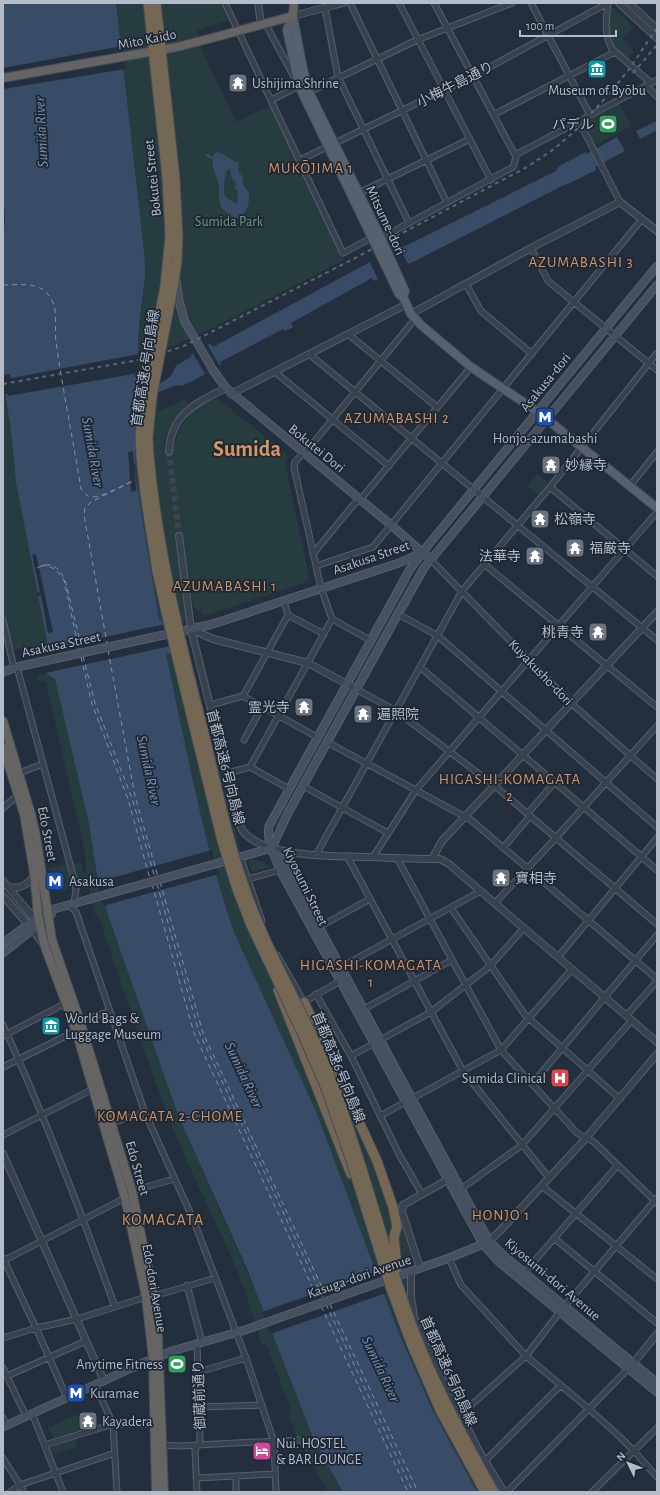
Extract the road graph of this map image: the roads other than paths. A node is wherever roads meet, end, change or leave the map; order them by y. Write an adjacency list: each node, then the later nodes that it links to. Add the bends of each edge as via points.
1 (145, 3): 69 (main road, Bokutei Street, via 179,301 186,322)
2 (148, 3): 271 (highway, 首都高速6号向島線, bridge, via 170,214 166,280 144,395 140,437 143,478 158,571 208,786 237,889 251,925 321,1075)
3 (156, 3): 287 (highway, 首都高速6号向島線, bridge, via 178,213 177,261 152,396 148,437 165,570 186,665 244,887 333,1083)
4 (225, 3): 21 (street)
5 (258, 3): 18 (street)
6 (294, 3): 17 (highway)
7 (341, 3): 16 (street)
8 (350, 3): 26 (street)
9 (399, 3): 24 (street)
10 (434, 3): 19 (street)
11 (512, 3): 19 (street)
12 (531, 3): 22 (street)
13 (608, 3): 22 (street, 小梅牛島通り); 25 (street, via 607,38)
14 (619, 3): 23 (street)
15 (629, 3): 20 (street)
16 (325, 8): 17 (street); 29 (street)
17 (293, 16): 18 (highway, Mito Kaido); 33 (main road, Mitsume-dori, via 287,30); 35 (main road, Mitsume-dori)
18 (263, 23): 21 (highway, Mito Kaido); 33 (street)
19 (448, 28): 24 (street); 27 (street)
20 (657, 29)
21 (238, 30): 30 (highway, Mito Kaido, bridge, via 177,47); 37 (street)
22 (548, 35): 27 (street, 小梅牛島通り); 28 (street)
23 (657, 38)
24 (417, 40): 26 (street); 34 (street)
25 (615, 52): 28 (street); 32 (street)
26 (377, 60): 29 (street); 38 (street)
27 (473, 76): 34 (street, 小梅牛島通り); 39 (street)
28 (569, 76): 39 (street); 40 (street)
29 (338, 77): 35 (street); 42 (street)
30 (3, 78)
31 (657, 80): 32 (street)
32 (648, 84): 36 (street); 40 (street)
33 (299, 86): 37 (street); 44 (main road, Mitsume-dori)
34 (444, 90): 38 (street, 小梅牛島通り); 43 (street)
35 (309, 92): 44 (main road, Mitsume-dori)
36 (657, 97)
37 (271, 100): 46 (street)
38 (402, 110): 42 (street, 小梅牛島通り); 47 (street)
39 (493, 115): 45 (street)
40 (590, 115): 41 (street)
41 (579, 121): 45 (street, via 517,154); 51 (street)
42 (363, 129): 44 (street, 小梅牛島通り); 48 (street)
43 (470, 139): 47 (street); 49 (street)
44 (331, 144): 46 (street, 小梅牛島通り); 50 (main road, Mitsume-dori); 56 (main road, Mitsume-dori)
45 (516, 157): 49 (street, via 513,167)
46 (300, 160): 56 (street, via 343,253)
47 (425, 161): 48 (street); 52 (street)
48 (388, 179): 50 (street); 54 (street)
49 (491, 180): 52 (street)
50 (359, 193): 57 (main road, Mitsume-dori)
51 (620, 202): 53 (street); 58 (street)
52 (447, 203): 54 (street)
53 (642, 219): 55 (street); 64 (street)
54 (409, 223): 57 (street)
55 (657, 231)
56 (371, 238): 59 (main road, Mitsume-dori)
57 (381, 238): 59 (main road, Mitsume-dori)
58 (530, 248): 61 (street); 64 (street, via 548,282)
59 (384, 256): 63 (main road, Mitsume-dori, via 405,291)
60 (657, 266): 66 (main road, Asakusa-dori)
61 (466, 284): 65 (street); 72 (street, via 481,311)
62 (657, 284): 68 (main road, Asakusa-dori)
63 (405, 300): 65 (main road, Mitsume-dori); 67 (street)
64 (574, 303): 66 (street); 72 (street)
65 (413, 316): 73 (street); 75 (main road, Mitsume-dori)
66 (606, 329): 68 (street); 83 (main road, Asakusa-dori)
67 (348, 334): 71 (street); 73 (street)
68 (615, 336): 74 (street); 85 (main road, Asakusa-dori)
69 (199, 346): 78 (main road, Bokutei Dori)
70 (657, 353): 74 (street)
71 (309, 354): 77 (street); 80 (street)
72 (532, 354): 79 (street)
73 (381, 361): 80 (street); 82 (street)
74 (648, 364): 76 (street); 87 (street)
75 (471, 367): 79 (main road, Mitsume-dori); 82 (street)
76 (657, 370)
77 (275, 372): 81 (street); 84 (street)
78 (226, 388): 81 (main road, Bokutei Dori); 88 (street, via 183,414 174,427)
79 (502, 388): 83 (main road, Mitsume-dori); 91 (street)
80 (356, 392): 84 (street); 86 (street)
81 (231, 394): 90 (main road, Bokutei Dori)
82 (437, 407): 86 (street)
83 (538, 412): 85 (main road, Mitsume-dori); 95 (main road, Asakusa-dori)
84 (333, 419): 90 (street); 92 (street)
85 (547, 419): 87 (main road, Mitsume-dori); 96 (main road, Asakusa-dori)
86 (412, 438): 91 (street); 92 (street)
87 (582, 447): 93 (main road, Mitsume-dori); 94 (street)
88 (169, 451)
89 (657, 452): 93 (street)
90 (303, 453): 97 (main road, Bokutei Dori); 105 (street, via 294,467)
91 (442, 462): 95 (street); 100 (street)
92 (389, 466): 97 (street)
93 (630, 486): 98 (main road, Mitsume-dori)
94 (550, 487): 101 (street); 103 (street)
95 (475, 489): 96 (street); 104 (main road, Asakusa-dori)
96 (483, 497): 101 (street); 106 (main road, Asakusa-dori)
97 (360, 500): 100 (main road, Bokutei Dori); 105 (street)
98 (657, 508)
99 (657, 512): 103 (street)
100 (391, 525): 104 (main road, Bokutei Dori); 108 (street, via 374,547)
101 (518, 526): 107 (street); 110 (street)
102 (179, 536): 121 (street)
103 (624, 549): 109 (street); 110 (street)
104 (423, 552): 106 (main road, Bokutei Dori); 111 (main road, Asakusa Street, via 399,563); 124 (main road, Asakusa Street, via 404,578)
105 (314, 554): 108 (street)
106 (431, 560): 112 (street, Kuyakusho-dori); 115 (main road, Asakusa Street)
107 (484, 564): 112 (street); 119 (street)
108 (316, 566): 111 (street)
109 (657, 576)
110 (592, 586): 119 (street); 120 (street)
111 (321, 588): 113 (main road, Asakusa Street); 117 (street)
112 (462, 591): 123 (street); 127 (street, Kuyakusho-dori)
113 (284, 600): 116 (street); 121 (main road, Asakusa Street)
114 (657, 612): 120 (street)
115 (398, 614): 123 (street); 134 (main road, Asakusa Street)
116 (288, 615): 122 (street); 126 (street)
117 (332, 619): 122 (street); 124 (street)
118 (3, 620): 130 (street)
119 (558, 625): 127 (street); 129 (street)
120 (643, 628): 125 (street); 129 (street)
121 (192, 630): 126 (street, via 213,639); 130 (main road, Asakusa Street); 138 (street)
122 (324, 634): 128 (street)
123 (438, 636): 131 (street); 135 (street)
124 (370, 640): 133 (main road, Asakusa Street)
125 (657, 640)
126 (268, 652): 128 (street); 136 (street)
127 (528, 660): 135 (street); 137 (street, Kuyakusho-dori)
128 (308, 663): 133 (street); 142 (street)
129 (608, 666): 137 (street); 140 (street)
130 (15, 667): 132 (main road, Asakusa Street); 154 (street)
131 (420, 667): 141 (street); 143 (street)
132 (3, 672)
133 (346, 684): 134 (street); 147 (main road, Asakusa Street)
134 (356, 689): 141 (street); 149 (main road, Asakusa Street)
135 (502, 691): 143 (street); 146 (street)
136 (243, 696): 138 (street); 139 (street)
137 (572, 704): 146 (street); 152 (street, Kuyakusho-dori)
138 (210, 705): 158 (street)
139 (262, 707): 142 (street); 148 (street)
140 (657, 707)
141 (396, 711): 151 (street); 155 (street)
142 (279, 715): 147 (street); 156 (street)
143 (479, 717): 151 (street); 153 (street)
144 (3, 721): 157 (highway, Edo Street)
145 (657, 726): 152 (street)
146 (547, 731): 153 (street); 160 (street)
147 (317, 737): 164 (main road, Asakusa Street)
148 (244, 740)
149 (327, 742): 155 (street); 162 (main road, Asakusa Street)
150 (3, 748): 166 (highway, Edo Street)
151 (449, 751): 163 (street); 165 (street)
152 (630, 755): 159 (street, Kuyakusho-dori); 160 (street)
153 (523, 756): 161 (street); 163 (street)
154 (43, 764): 157 (street); 197 (street, via 76,887)
155 (367, 764): 165 (street); 167 (street)
156 (250, 767): 158 (street); 164 (street)
157 (20, 772): 166 (highway, Edo Street)
158 (227, 773): 176 (street, via 242,830 253,840)
159 (657, 779)
160 (606, 782): 168 (street); 172 (street)
161 (554, 783): 168 (street); 170 (street)
162 (303, 786): 167 (street); 176 (main road, Asakusa Street)
163 (494, 786): 170 (street); 171 (street)
164 (289, 789): 176 (main road, Asakusa Street, via 269,826 268,836)
165 (416, 790): 171 (street); 173 (street)
166 (22, 792): 169 (street); 188 (highway, Edo Street); 199 (highway, Edo Street, via 36,836)
167 (343, 807): 173 (street); 178 (street)
168 (583, 807): 174 (street); 181 (street)
169 (3, 808)
170 (529, 815): 174 (street); 177 (street)
171 (465, 817): 177 (street); 184 (street, via 442,841)
172 (657, 827)
173 (388, 833): 182 (street)
174 (556, 838): 185 (street); 191 (street)
175 (657, 838): 181 (street)
176 (272, 848): 178 (street); 179 (main road); 186 (main road, Kiyosumi Street); 206 (main road, Kiyosumi Street, via 286,866)
177 (503, 848): 185 (street)
178 (316, 855): 180 (street)
179 (238, 856): 189 (street); 197 (main road, bridge)
180 (347, 856): 182 (street); 195 (street)
181 (641, 856): 187 (street); 191 (street)
182 (373, 857): 183 (street)
183 (398, 858): 184 (street); 201 (street)
184 (432, 859): 192 (street, via 440,859 449,864)
185 (527, 868): 196 (street); 202 (street)
186 (280, 870): 189 (street); 217 (main road, Kiyosumi Street)
187 (657, 870)
188 (34, 873): 190 (street, via 33,878 24,885 15,888); 203 (highway, Edo Street)
189 (248, 879): 200 (street)
190 (5, 884): 193 (street)
191 (615, 889): 202 (street); 205 (street)
192 (481, 891): 196 (street); 198 (street)
193 (12, 892): 194 (street, via 12,899); 203 (street)
194 (4, 897): 204 (street)
195 (370, 899): 206 (street); 210 (street)
196 (495, 903): 207 (street)
197 (72, 904): 199 (main road); 228 (street)
198 (451, 908): 201 (street); 216 (street)
199 (47, 914): 203 (main road); 209 (highway, Edo Street)
200 (261, 918): 225 (street, via 271,944); 271 (highway, bridge, via 267,964)
201 (430, 919): 210 (street); 214 (street)
202 (588, 921): 213 (street); 215 (street)
203 (36, 922): 204 (main road); 209 (highway); 212 (main road); 226 (highway, Edo Street)
204 (28, 924): 211 (main road)
205 (657, 924)
206 (319, 927): 217 (main road, Kiyosumi Street)
207 (524, 928): 213 (street); 216 (street)
208 (657, 935): 215 (street)
209 (52, 940): 233 (highway, Edo Street)
210 (392, 940): 217 (street); 221 (street)
211 (3, 943)
212 (3, 953)
213 (558, 957): 218 (street)
214 (452, 960): 221 (street); 222 (street)
215 (636, 960): 220 (street); 224 (street)
216 (490, 966): 222 (street); 231 (street)
217 (338, 968): 219 (main road, Kiyosumi Street)
218 (572, 969): 224 (street); 231 (street)
219 (343, 979): 223 (street); 227 (main road, Kiyosumi Street); 237 (main road, Kiyosumi Street)
220 (657, 980): 230 (street)
221 (414, 982): 227 (street); 229 (street)
222 (466, 985): 229 (street); 240 (street)
223 (316, 994): 225 (street); 242 (street)
224 (605, 997): 230 (street); 239 (street)
225 (304, 1002): 287 (highway, bridge, via 377,1161 393,1207 397,1226 394,1237 398,1275)
226 (66, 1003): 235 (highway, Edo-dori Avenue); 236 (street)
227 (364, 1009): 237 (main road, Kiyosumi Street)
228 (110, 1011): 233 (street); 252 (street)
229 (431, 1012): 237 (street); 246 (street)
230 (627, 1015): 232 (street)
231 (528, 1020): 239 (street); 240 (street)
232 (632, 1020): 238 (street); 245 (street)
233 (80, 1021): 248 (highway, Edo Street)
234 (3, 1025): 236 (street)
235 (76, 1031): 243 (street); 248 (highway, Edo-dori Avenue)
236 (5, 1035): 243 (street)
237 (377, 1041): 242 (street); 250 (main road, Kiyosumi Street)
238 (657, 1042)
239 (562, 1048): 245 (street); 247 (street)
240 (501, 1050): 246 (street); 247 (street)
241 (657, 1054): 249 (street, Kasuga-dori Avenue)
242 (351, 1056): 254 (street)
243 (18, 1060): 244 (street); 253 (street)
244 (3, 1067)
245 (587, 1070): 249 (street); 251 (street)
246 (464, 1071): 250 (street); 258 (street)
247 (532, 1084): 251 (street)
248 (97, 1088): 253 (street); 255 (highway, Edo Street); 268 (highway, Edo-dori Avenue)
249 (620, 1099): 257 (street, Kasuga-dori Avenue)
250 (409, 1101): 254 (street); 261 (main road, Kiyosumi Street)
251 (554, 1108): 257 (street, via 577,1133); 258 (street)
252 (145, 1114): 255 (street); 263 (street)
253 (42, 1115): 256 (street); 272 (street)
254 (380, 1116): 267 (street)
255 (111, 1123): 266 (highway, Edo Street)
256 (3, 1135)
257 (586, 1138): 260 (street, via 594,1142); 262 (street, Kasuga-dori Avenue)
258 (522, 1145): 262 (street); 265 (street)
259 (3, 1154): 274 (street)
260 (618, 1165): 269 (street); 270 (street)
261 (451, 1178): 265 (main road, Kiyosumi-dori Avenue); 267 (street); 275 (main road, Kiyosumi Street)
262 (549, 1178): 264 (street, Kasuga-dori Avenue)
263 (174, 1179): 266 (street); 283 (street, via 193,1219)
264 (542, 1186): 270 (street); 275 (street, Kasuga-dori Avenue)
265 (462, 1189): 275 (main road, Kiyosumi-dori Avenue)
266 (132, 1191): 268 (street); 286 (highway, Edo Street)
267 (422, 1194): 279 (street, via 404,1203 402,1209)
268 (125, 1198): 272 (street); 286 (highway, Edo-dori Avenue)
269 (656, 1200): 276 (street)
270 (576, 1214): 273 (street); 276 (street)
271 (369, 1219): 346 (highway, 首都高速6号向島線, bridge, via 411,1343 440,1410)
272 (83, 1220): 274 (street); 288 (street)
273 (554, 1238): 281 (street); 282 (street)
274 (41, 1242): 278 (street); 290 (street)
275 (486, 1243): 277 (main road, Kasuga-dori Avenue); 282 (main road, Kiyosumi-dori Avenue); 289 (main road, Kiyosumi-dori Avenue, via 498,1261)
276 (616, 1246): 281 (street); 284 (street)
277 (448, 1258): 279 (main road, Kasuga-dori Avenue); 298 (street, via 461,1285)
278 (3, 1260): 292 (street)
279 (420, 1268): 280 (main road, Kasuga-dori Avenue)
280 (411, 1271): 293 (main road, Kasuga-dori Avenue, bridge); 316 (street, via 414,1317)
281 (594, 1271): 289 (street); 291 (street)
282 (524, 1273): 289 (main road, Kiyosumi-dori Avenue)
283 (215, 1278): 285 (street); 293 (street)
284 (657, 1278)
285 (187, 1286): 286 (street); 297 (street, 御蔵前通り)
286 (150, 1297): 288 (street); 300 (highway, Edo-dori Avenue)
287 (404, 1305): 347 (highway, 首都高速6号向島線, bridge, via 448,1407)
288 (115, 1307): 290 (street)
289 (562, 1310): 298 (street); 302 (main road, Kiyosumi-dori Avenue)
290 (77, 1319): 292 (street); 296 (street)
291 (657, 1323)
292 (36, 1328): 295 (street); 299 (street)
293 (236, 1333): 297 (main road, Kasuga-dori Avenue); 301 (street)
294 (657, 1334): 302 (street)
295 (3, 1338)
296 (86, 1341): 299 (street); 306 (street)
297 (199, 1344): 300 (main road, Kasuga-dori Avenue); 304 (street, 御蔵前通り)
298 (526, 1356): 309 (street); 316 (street)
299 (49, 1358): 305 (street); 311 (street)
300 (156, 1358): 306 (main road, Kasuga-dori Avenue); 319 (highway, Edo-dori Avenue); 325 (highway)
301 (246, 1358): 304 (street); 312 (street)
302 (631, 1366): 307 (main road, Kiyosumi-dori Avenue); 310 (main road, Kiyosumi-dori Avenue); 314 (street)
303 (3, 1368): 305 (street)
304 (198, 1372): 313 (street, 御蔵前通り)
305 (7, 1376): 315 (street)
306 (104, 1381): 308 (main road, Kasuga-dori Avenue)
307 (657, 1383)
308 (95, 1385): 311 (main road, Kasuga-dori Avenue); 318 (street)
309 (561, 1385): 314 (street); 330 (street)
310 (657, 1392)
311 (67, 1398): 315 (main road, Kasuga-dori Avenue)
312 (262, 1405): 313 (street); 323 (street)
313 (199, 1407): 326 (street, 御蔵前通り)
314 (589, 1409): 327 (street); 348 (street)
315 (29, 1415): 320 (main road, Kasuga-dori Avenue); 324 (street)
316 (460, 1415): 330 (street)
317 (3, 1418): 320 (street)
318 (113, 1424): 319 (street); 324 (street); 328 (street)
319 (154, 1424): 341 (highway, Edo-dori Avenue)
320 (5, 1426)
321 (657, 1428): 327 (street)
322 (299, 1440): 323 (street)
323 (274, 1442): 326 (street); 332 (street)
324 (45, 1445): 331 (street)
325 (162, 1445): 326 (street); 342 (highway)
326 (198, 1445): 335 (street, 御蔵前通り, via 195,1450)
327 (634, 1451): 334 (street); 349 (street)
328 (115, 1453): 331 (street); 340 (street)
329 (3, 1458): 336 (street)
330 (484, 1461): 348 (street)
331 (56, 1474): 336 (street); 339 (street)
332 (275, 1474): 333 (street); 345 (street)
333 (236, 1476): 335 (street); 344 (street)
334 (657, 1477)
335 (196, 1478): 343 (street, 御蔵前通り)
336 (20, 1485): 337 (street); 338 (street)
337 (10, 1492)
338 (24, 1492)
339 (63, 1492)
340 (117, 1492)
341 (156, 1492)
342 (164, 1492)
343 (197, 1492)
344 (236, 1492)
345 (276, 1492)
346 (485, 1492)
347 (494, 1492)
348 (506, 1492)
349 (592, 1492)

